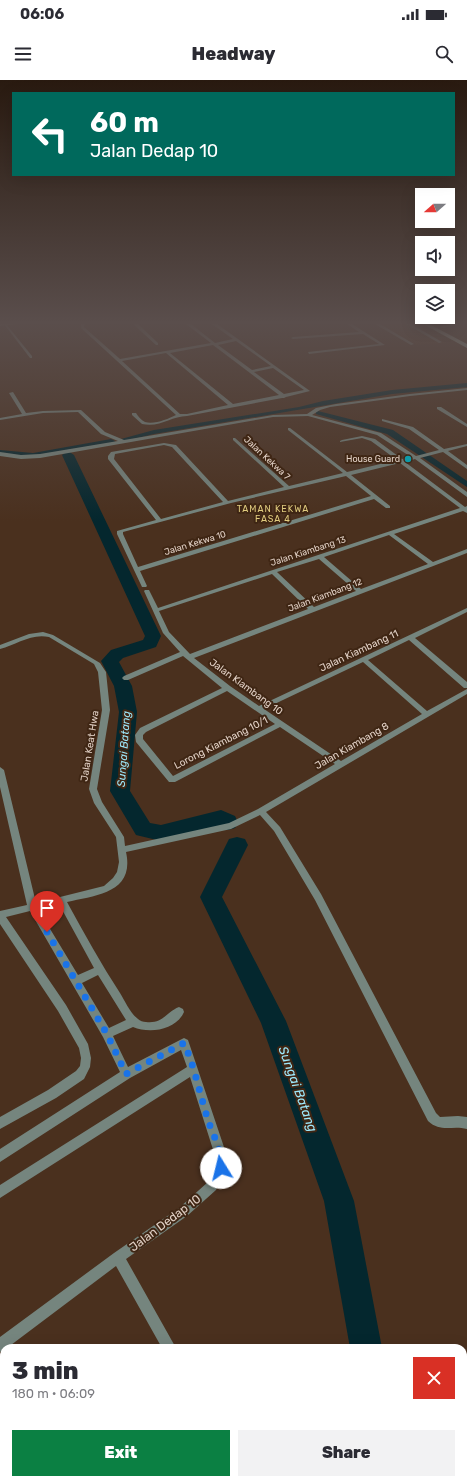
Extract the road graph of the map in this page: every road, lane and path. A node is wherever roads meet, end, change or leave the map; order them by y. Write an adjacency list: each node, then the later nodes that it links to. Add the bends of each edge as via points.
1 (152, 390): 12 (street)
2 (212, 390): 8 (street)
3 (274, 390): 7 (street)
4 (306, 390): 7 (street, via 308,391)
5 (462, 390): 13 (street, via 344,404 322,408)
6 (11, 393): 11 (street)
7 (284, 397): 8 (street)
8 (232, 406): 12 (street)
9 (439, 408): 16 (street)
10 (134, 414): 12 (street, via 146,423)
11 (25, 415): 14 (street); 20 (street, via 79,411 103,433)
12 (179, 415)
13 (308, 415): 20 (street, via 273,416); 24 (street, via 379,434)
14 (0, 419)
15 (384, 420): 22 (street, via 411,428)
16 (467, 426)
17 (290, 429): 27 (street)
18 (235, 439): 28 (street, Jalan Kekwa 7)
19 (342, 441): 25 (street, via 358,437 367,438)
20 (122, 442): 23 (street, via 31,457)
21 (467, 445): 22 (street)
22 (444, 451): 24 (street); 26 (street)
23 (0, 454)
24 (418, 456): 25 (street); 29 (street)
25 (400, 460): 27 (street); 33 (street)
26 (467, 467)
27 (345, 475): 28 (street); 30 (street)
28 (288, 488): 31 (street)
29 (467, 495)
30 (374, 497): 32 (street); 39 (street, Jalan Kekwa 10)
31 (227, 503): 34 (street); 34 (street, via 174,446 164,444 113,453 111,459)
32 (388, 507)
33 (466, 509): 35 (street, Jalan Kiambang 13)
34 (159, 520): 39 (street, Jalan Kiambang 10, via 120,531)
35 (391, 534): 37 (street, Jalan Kiambang 13); 38 (street)
36 (467, 551): 38 (street, Jalan Kiambang 12)
37 (321, 557): 40 (street, Jalan Kiambang 13); 41 (street)
38 (432, 564): 41 (street, Jalan Kiambang 12)
39 (136, 570): 43 (street, Jalan Kiambang 10)
40 (272, 572): 42 (street); 43 (street, Jalan Kiambang 13)
41 (360, 591): 42 (street, Jalan Kiambang 12)
42 (312, 609): 47 (street, Jalan Kiambang 12)
43 (157, 610): 47 (street, Jalan Kiambang 10, via 166,633)
44 (467, 610): 45 (street, Jalan Kiambang 11)
45 (411, 638): 48 (street, Jalan Kiambang 11); 50 (street)
46 (0, 647): 59 (street, Jalan Keat Hwa, via 31,635 43,634 52,636 97,663 102,672 106,710 93,789 98,803 120,837)
47 (186, 655): 49 (street, Jalan Kiambang 12); 51 (street, Jalan Kiambang 10)
48 (364, 660): 53 (street, Jalan Kiambang 11); 54 (street)
49 (126, 678)
50 (467, 686)
51 (227, 688): 53 (street, Jalan Kiambang 10); 55 (street, Lorong Kiambang 10/1, via 142,730 139,735 139,740 172,780)
52 (467, 691): 54 (street, Jalan Kiambang 8)
53 (259, 709): 55 (street, Jalan Kiambang 10)
54 (427, 715): 56 (street, Jalan Kiambang 8)
55 (280, 724): 56 (street, Jalan Kiambang 10)
56 (340, 764): 58 (street, Jalan Kiambang 8)
57 (0, 770): 61 (street)
58 (261, 811): 59 (street, Jalan Kiambang 8, via 231,826); 71 (street, via 271,820 318,897 432,1117 436,1122)
59 (121, 850): 60 (street, Jalan Keat Hwa, via 124,863 117,882 107,889)
60 (61, 900): 61 (street, Jalan Keat Hwa); 63 (street)
61 (32, 907): 62 (street, Jalan Keat Hwa); 64 (street)
62 (0, 916): 70 (street, via 62,1008 84,1047 86,1058 85,1067 80,1075)
63 (100, 970): 64 (street); 66 (street)
64 (76, 981): 67 (street)
65 (179, 1012): 66 (street, via 171,1021 160,1025 150,1027)
66 (134, 1022): 67 (street)
67 (107, 1034): 69 (street)
68 (193, 1070): 69 (street, Jalan Dedap 10, via 184,1043); 73 (street); 74 (street, Jalan Dedap 10, via 222,1159 219,1172 212,1186 182,1212)
69 (126, 1074): 72 (street)
70 (0, 1123)
71 (467, 1123)
72 (0, 1155)
73 (0, 1192)
74 (118, 1257): 75 (street, Jalan Dedap 10); 76 (street)
75 (6, 1344)
76 (167, 1344)

